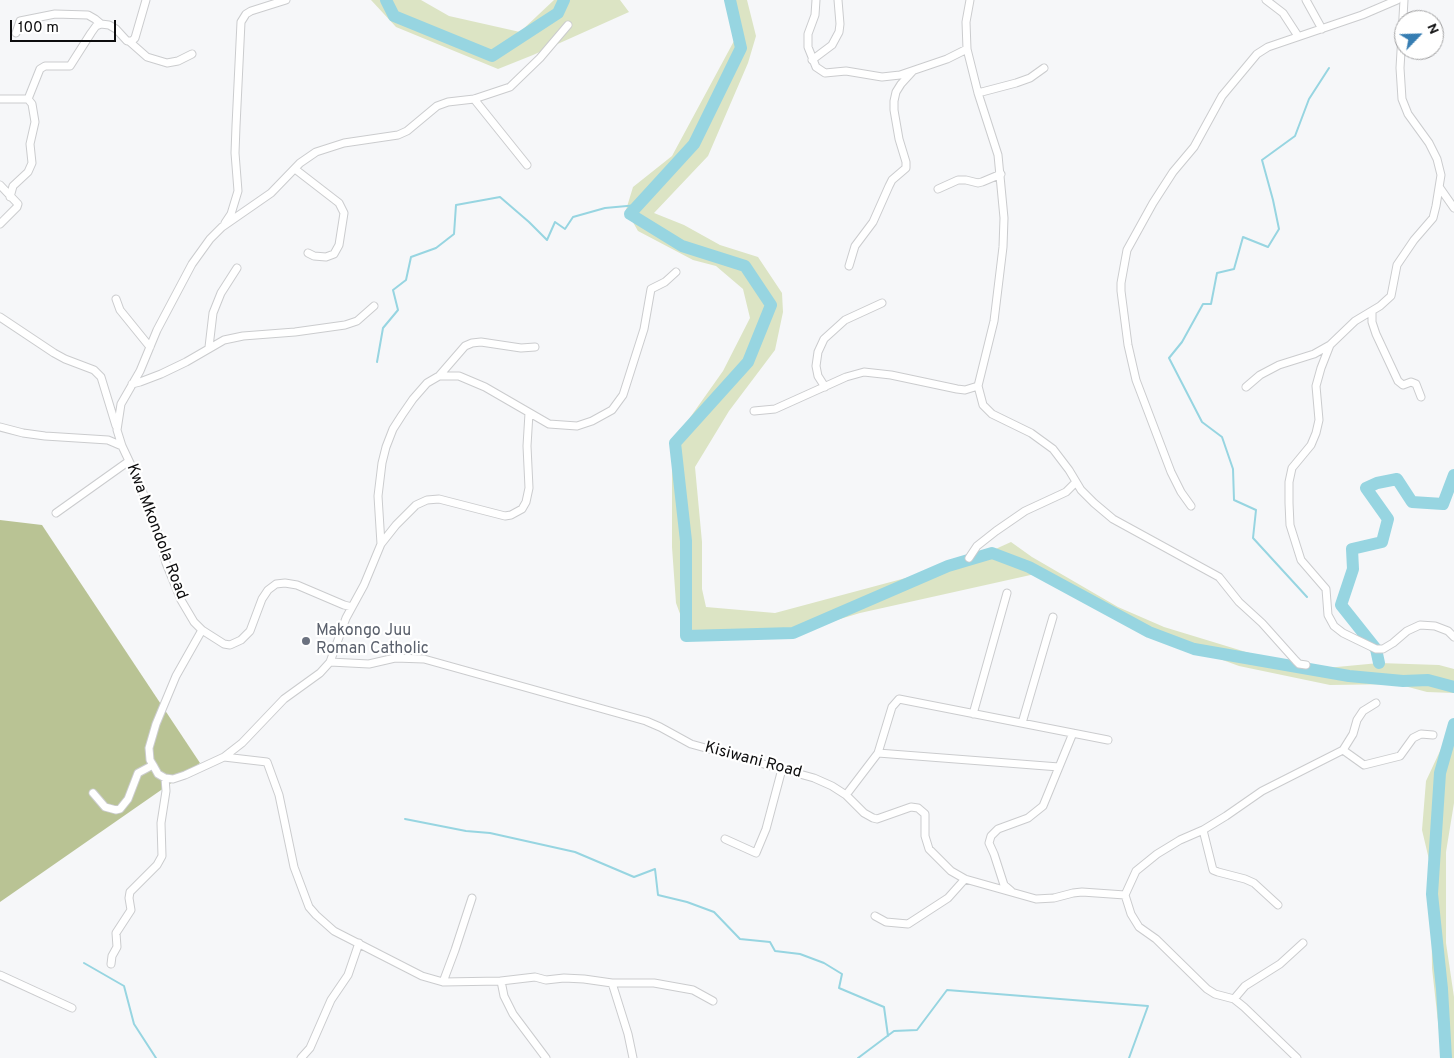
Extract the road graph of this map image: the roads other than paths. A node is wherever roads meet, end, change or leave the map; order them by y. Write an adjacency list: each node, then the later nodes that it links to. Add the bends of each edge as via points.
1 (146, 0): 15 (street, via 135,38)
2 (286, 0): 34 (street, via 251,11 241,22 235,153 238,191 231,214)
3 (816, 0): 18 (street, via 807,39)
4 (838, 0): 18 (street, via 840,24 836,39)
5 (970, 0): 16 (street, via 966,22)
6 (1266, 0): 14 (street, via 1283,14)
7 (1306, 0): 12 (street)
8 (1397, 0): 12 (street)
9 (1404, 0): 29 (street, via 1400,61 1402,99 1437,158)
10 (100, 24): 13 (street, via 88,14 55,14 20,21); 15 (street, via 116,29); 23 (street, via 70,66 40,69)
11 (568, 25): 24 (street, via 517,82)
12 (1322, 28): 14 (street)
13 (16, 33)
14 (1298, 36): 61 (street, via 1256,54 1244,68 1222,96 1194,147 1153,203 1127,250 1121,291 1136,380 1171,472)
15 (130, 42): 17 (street, via 146,57 167,63)
16 (967, 49): 20 (street); 21 (street)
17 (192, 54)
18 (812, 60): 20 (street, via 825,73 846,71 888,77)
19 (1044, 68): 21 (street, via 1030,78)
20 (912, 72): 36 (street, via 896,92 894,101 906,168 892,180 873,222 854,246)
21 (978, 93): 27 (street, via 996,145)
22 (0, 99): 23 (street)
23 (28, 99): 31 (street, via 35,122 30,144 32,163 28,172 13,186)
24 (474, 99): 25 (street); 26 (street, via 437,106 408,131 398,135 344,143 316,152)
25 (527, 165)
26 (295, 169): 34 (street, via 271,193); 35 (street, via 339,203 344,213 339,245 334,254 320,257)
27 (1001, 174): 30 (street, via 978,183 958,180); 50 (street, via 1003,247 994,321)
28 (0, 185): 31 (street)
29 (1440, 188): 32 (street); 42 (street, via 1433,218 1396,265 1391,296)
30 (938, 189)
31 (10, 197): 33 (street, via 18,206)
32 (1454, 208)
33 (0, 224)
34 (222, 228): 45 (street, via 192,264)
35 (308, 253)
36 (848, 266)
37 (237, 268): 46 (street, via 212,312)
38 (676, 272): 54 (street, via 651,288 638,353 623,395 612,410 577,426 550,424)
39 (116, 299): 45 (street)
40 (882, 303): 51 (street, via 845,320 824,339 816,366)
41 (374, 306): 46 (street, via 357,321 345,325 243,336)
42 (1372, 311): 44 (street, via 1355,321); 53 (street, via 1376,334 1398,381 1403,385 1416,384)
43 (0, 317): 57 (street, Kwa Mkondola Road, via 64,359 94,370 101,377)
44 (1330, 345): 52 (street, via 1314,354 1279,365 1260,375); 69 (street, via 1316,386 1316,433 1311,445 1292,468 1288,503 1290,525 1301,560 1326,589 1328,615 1342,633 1376,649 1383,649 1420,625 1435,626)
45 (150, 347): 49 (street)
46 (210, 347): 49 (street, via 161,374)
47 (534, 347): 48 (street, via 472,343 465,346)
48 (439, 376): 54 (street, via 472,380); 63 (street, via 426,383 413,399 393,429 386,447 378,496)
49 (132, 384): 57 (street, via 122,404)
50 (978, 386): 51 (street, via 957,389 874,372 846,377); 60 (street, via 987,410 1031,433 1053,449)
51 (825, 387): 55 (street, via 774,408)
52 (1246, 388)
53 (1422, 397)
54 (529, 412): 63 (street, via 529,488 522,509 505,516 439,499 427,500 416,505)
55 (754, 412)
56 (0, 427): 58 (street, via 45,436 108,440)
57 (117, 430): 58 (street, Kwa Mkondola Road)
58 (122, 446): 59 (street, Kwa Mkondola Road)
59 (130, 461): 62 (street); 68 (street, Kwa Mkondola Road, via 148,503 175,587 194,622)
60 (1076, 482): 64 (street, via 1066,492 1009,521 977,546); 71 (street, via 1087,497 1113,520 1219,577 1296,661)
61 (1191, 506)
62 (56, 513)
63 (381, 544): 66 (street)
64 (969, 558)
65 (1007, 593): 73 (street)
66 (352, 607): 68 (street, Kwa Mkondola Road, via 296,585 276,584 265,594 250,631 241,640 224,644); 70 (street)
67 (1053, 617): 74 (street)
68 (202, 630): 81 (street, via 176,676 156,724 149,748)
69 (1454, 637)
70 (330, 662): 80 (street, via 284,699); 83 (street, Kisiwani Road, via 369,664 409,657 436,661 646,721 691,744)
71 (1306, 665)
72 (1376, 703): 78 (street, via 1363,711)
73 (973, 714): 74 (street); 79 (street, via 900,699 892,707)
74 (1022, 723): 75 (street)
75 (1073, 733): 77 (street); 82 (street)
76 (1433, 735): 78 (street, via 1425,733 1413,738 1400,756 1364,765)
77 (1108, 740)
78 (1343, 750): 87 (street, via 1262,792)
79 (878, 753): 82 (street); 86 (street)
80 (224, 757): 84 (street, via 185,775); 95 (street, via 267,762 279,795 294,867 308,907 326,925)
81 (153, 765): 84 (street); 85 (street, via 138,773 128,799 120,809 104,807)
82 (1059, 767): 90 (street, via 1043,806 1028,818 998,829 991,836 989,843 1004,885)
83 (782, 770): 86 (street, Kisiwani Road, via 814,778); 88 (street, via 756,853)
84 (164, 778): 97 (street, via 162,856 130,892 130,914 116,933 118,946)
85 (93, 793)
86 (846, 795): 89 (street, Kisiwani Road, via 864,813 877,819 911,807 922,810 926,816 925,836 929,848 951,871)
87 (1203, 830): 91 (street, via 1180,840 1145,863 1136,871); 93 (street, via 1213,870 1245,878)
88 (726, 839)
89 (965, 879): 90 (street, Kisiwani Road); 94 (street, via 948,898 908,924 886,922)
90 (1015, 894): 91 (street, Kisiwani Road, via 1044,900 1082,892)
91 (1125, 895): 102 (street, via 1139,927 1156,939 1207,989)
92 (472, 898): 99 (street)
93 (1278, 905)
94 (875, 916)
95 (359, 943): 99 (street, via 422,976); 105 (street, via 348,975 326,1010 310,1048)
96 (1303, 943): 102 (street, via 1280,964 1245,986)
97 (111, 964)
98 (0, 974): 104 (street)
99 (443, 982): 100 (street)
100 (501, 982): 101 (street, via 535,977); 106 (street, via 512,1014)
101 (612, 983): 103 (street, via 681,987); 107 (street)
102 (1234, 999): 108 (street)
103 (713, 1001)
104 (72, 1008)
105 (301, 1058)
106 (546, 1058)
107 (632, 1058)
108 (1297, 1058)

